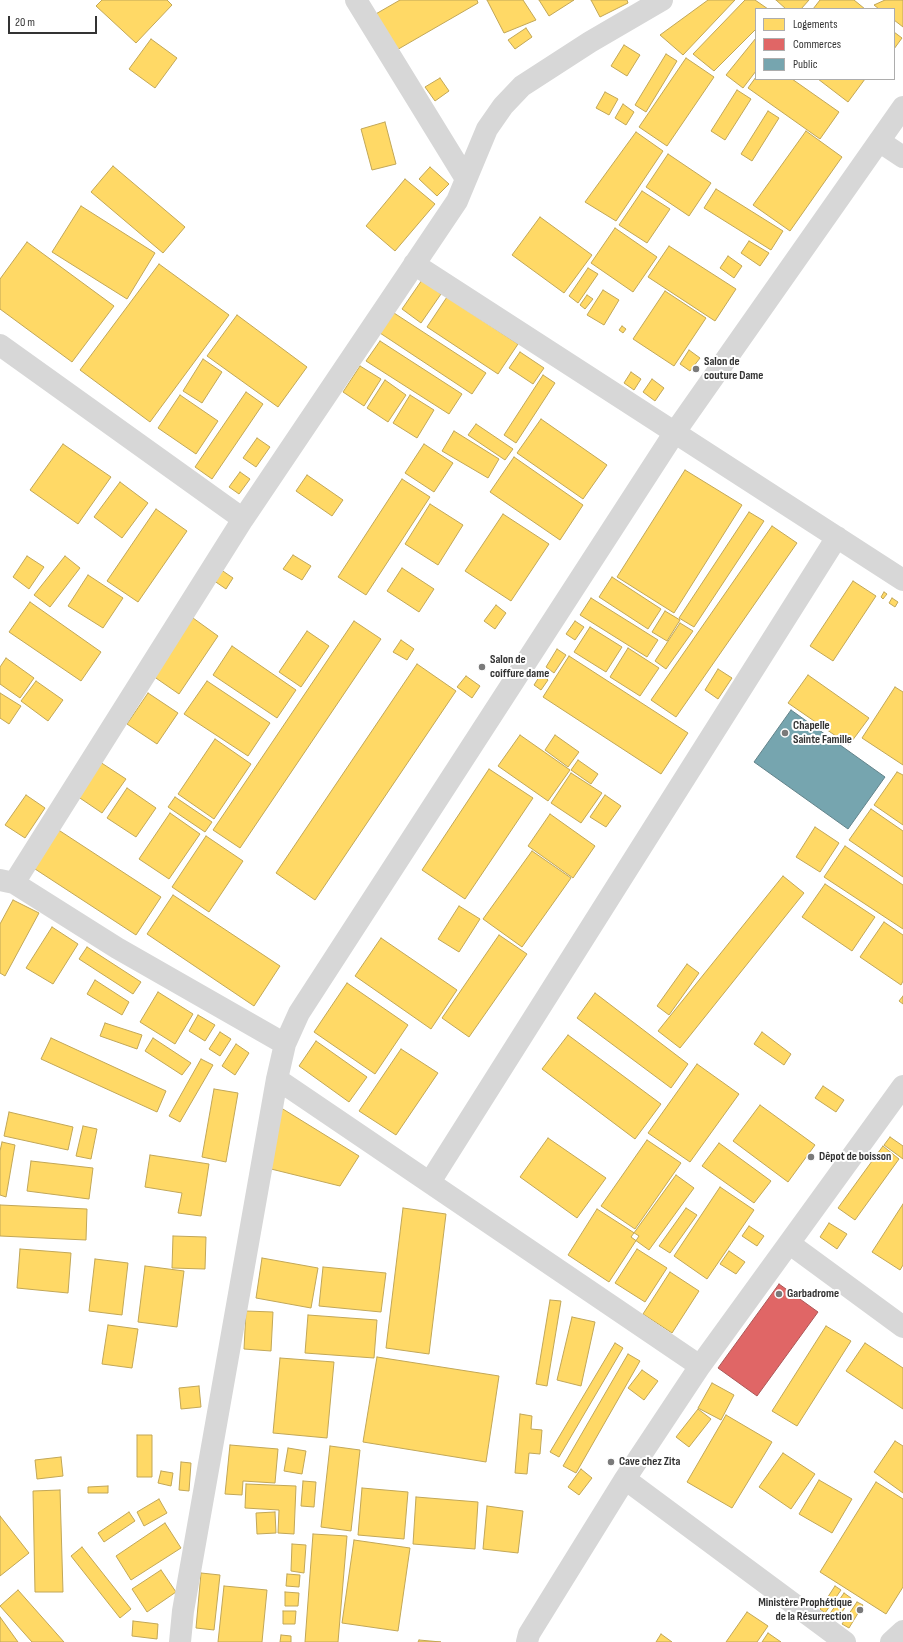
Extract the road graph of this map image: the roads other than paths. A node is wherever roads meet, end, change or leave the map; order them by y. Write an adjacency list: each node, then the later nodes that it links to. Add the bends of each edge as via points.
1 (356, 0): 6 (street)
2 (662, 0): 6 (street, via 522,86 503,106 487,129)
3 (903, 107): 4 (street)
4 (879, 141): 5 (street); 9 (street)
5 (903, 157)
6 (466, 179): 7 (street, via 457,200)
7 (414, 264): 9 (street); 10 (street)
8 (0, 345): 10 (street)
9 (675, 432): 11 (street); 14 (street, via 299,1013)
10 (243, 519): 13 (street)
11 (837, 537): 12 (street); 17 (street)
12 (903, 580)
13 (7, 881): 14 (street, via 117,948)
14 (285, 1044): 15 (street)
15 (277, 1079): 17 (street); 23 (street, via 183,1611)
16 (903, 1086): 18 (street)
17 (430, 1182): 20 (street)
18 (790, 1244): 19 (street); 20 (street)
19 (903, 1327)
20 (700, 1366): 21 (street)
21 (625, 1479): 24 (street, via 529,1634); 25 (street)
22 (903, 1631): 26 (street)
23 (180, 1642)
24 (527, 1642)
25 (845, 1642)
26 (892, 1642)

